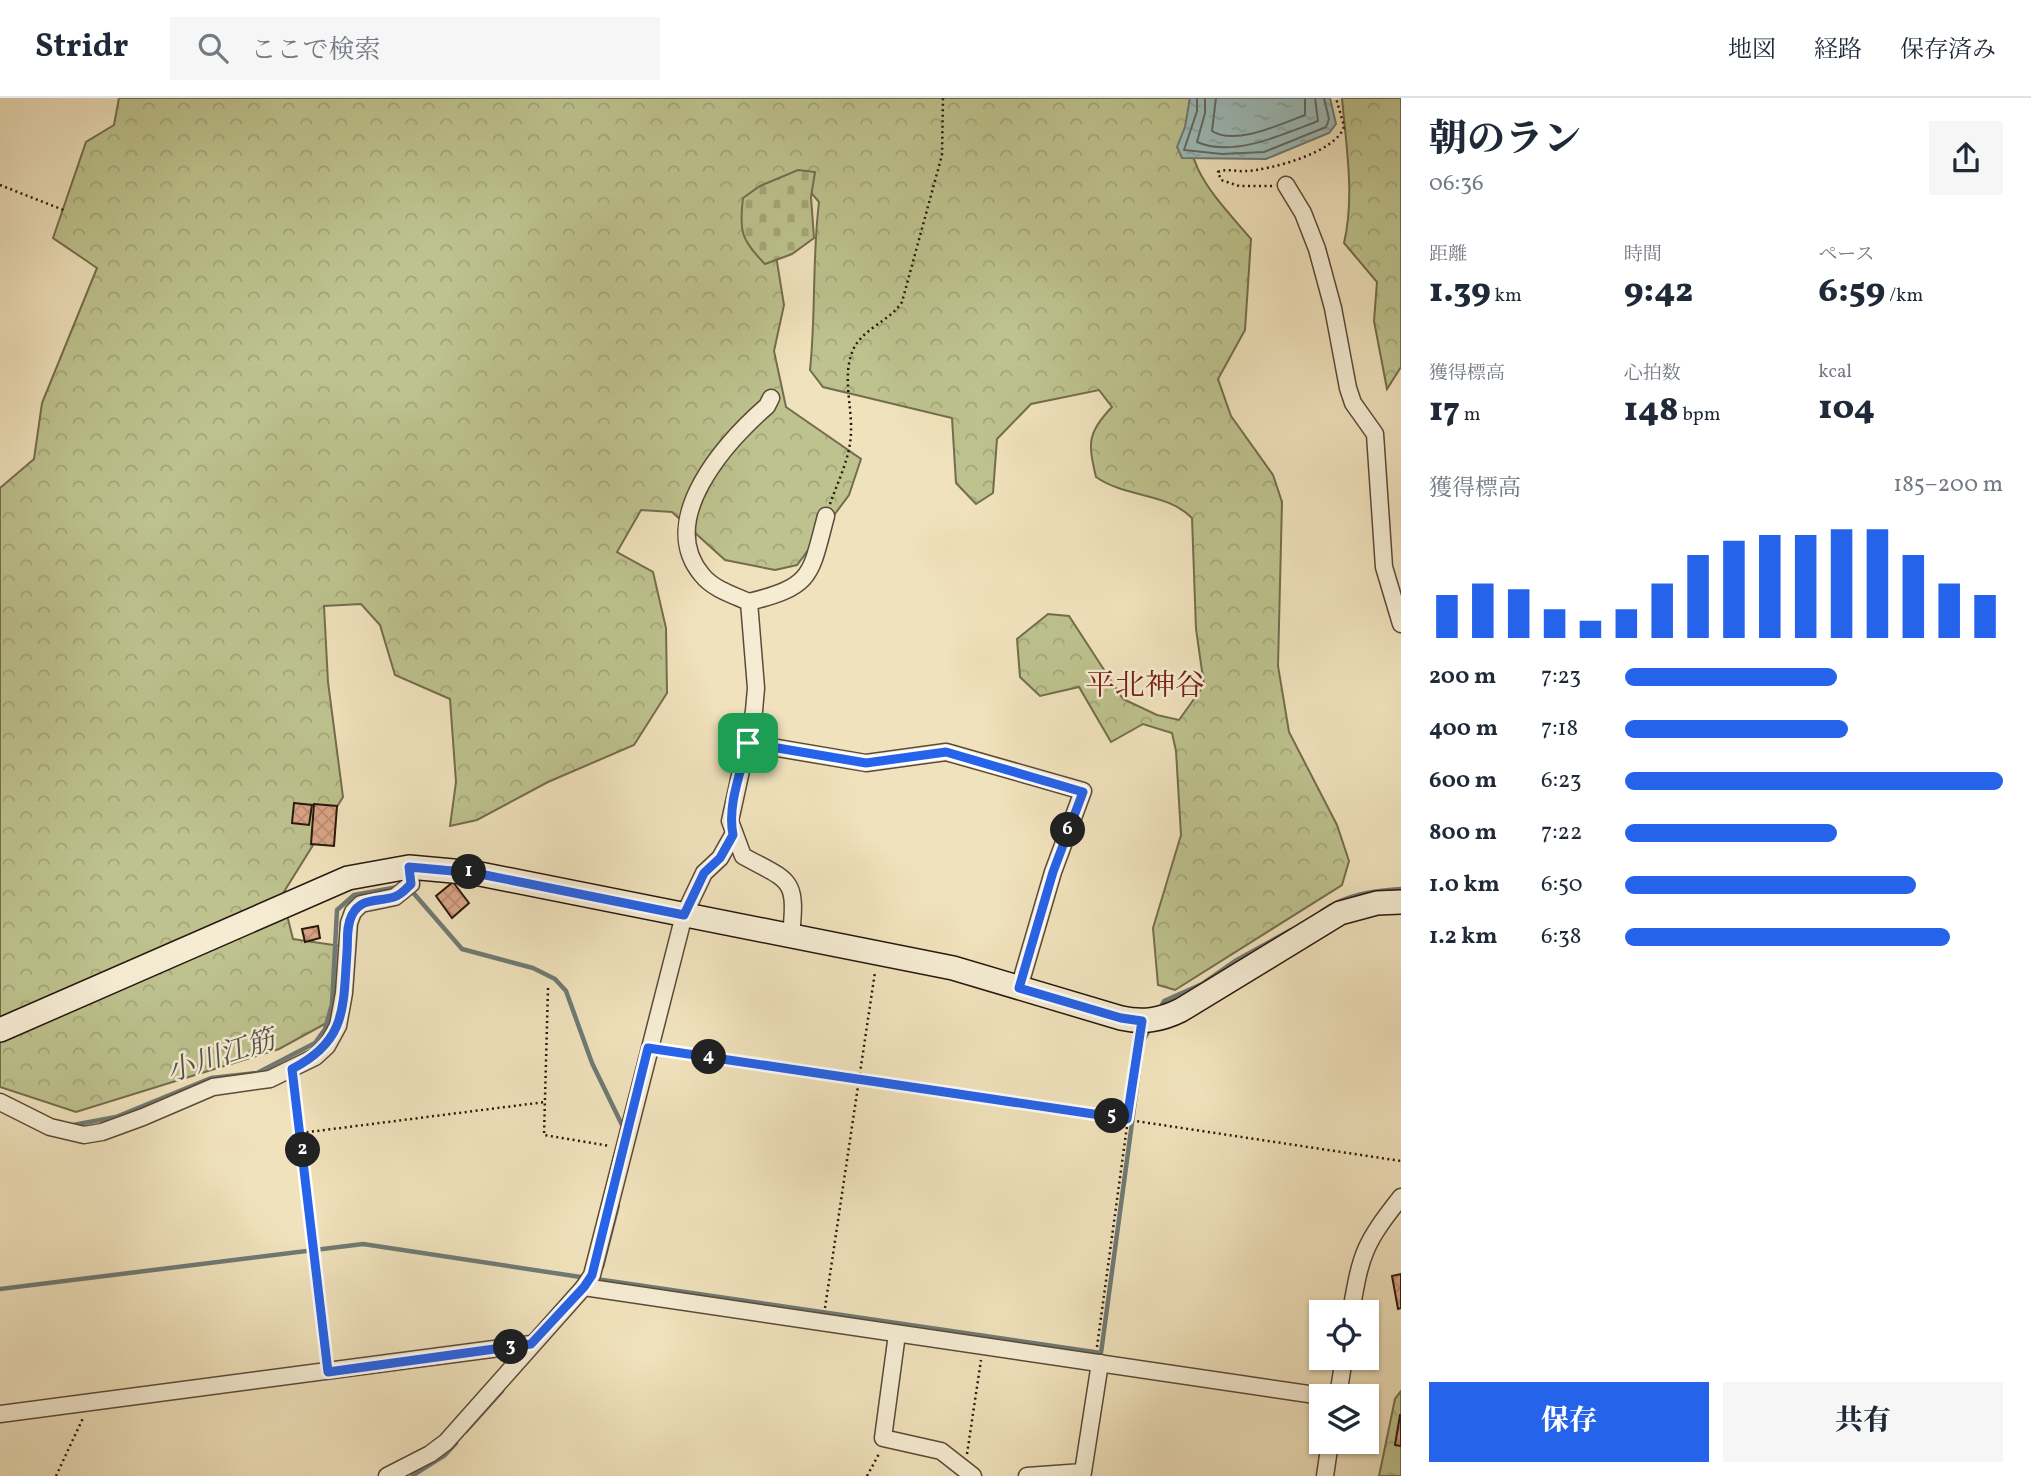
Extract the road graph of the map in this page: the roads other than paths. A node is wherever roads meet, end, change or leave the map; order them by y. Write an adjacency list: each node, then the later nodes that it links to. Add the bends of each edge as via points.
1 (1286, 185): 5 (street, via 1317,249 1353,403 1375,434 1384,568)
2 (771, 398): 4 (street, via 705,472 690,515 688,541 702,575)
3 (826, 516): 4 (street, via 813,566 802,583 785,593)
4 (749, 602): 6 (street, via 756,688)
5 (1401, 624)
6 (748, 743): 7 (street, via 730,821); 12 (street, via 866,763 946,752 1083,792 1053,872)
7 (733, 835): 10 (street, via 720,858 704,873); 11 (street, via 743,856 783,878 793,889)
8 (407, 882): 10 (street, via 475,873); 13 (street, via 348,878); 14 (street, via 353,912 338,1027 315,1058 254,1083 213,1087 84,1135 50,1128)
9 (1401, 902): 12 (street, via 1358,906 1340,913 1165,1018 1121,1018)
10 (684, 915): 11 (street); 16 (street)
11 (791, 935): 12 (street, via 878,951)
12 (1019, 988)
13 (0, 1030)
14 (0, 1101)
15 (1401, 1197): 17 (street, via 1369,1238 1359,1262)
16 (590, 1284): 18 (street); 19 (street)
17 (1353, 1300)
18 (897, 1334): 20 (street, via 983,1347); 24 (street, via 883,1438 931,1447)
19 (531, 1344): 22 (street); 25 (street, via 446,1442)
20 (1098, 1356): 21 (street); 26 (street, via 1083,1472)
21 (1309, 1394)
22 (0, 1413)
23 (1329, 1454): 27 (street)
24 (969, 1473)
25 (387, 1476)
26 (1027, 1476)
27 (1325, 1476)

